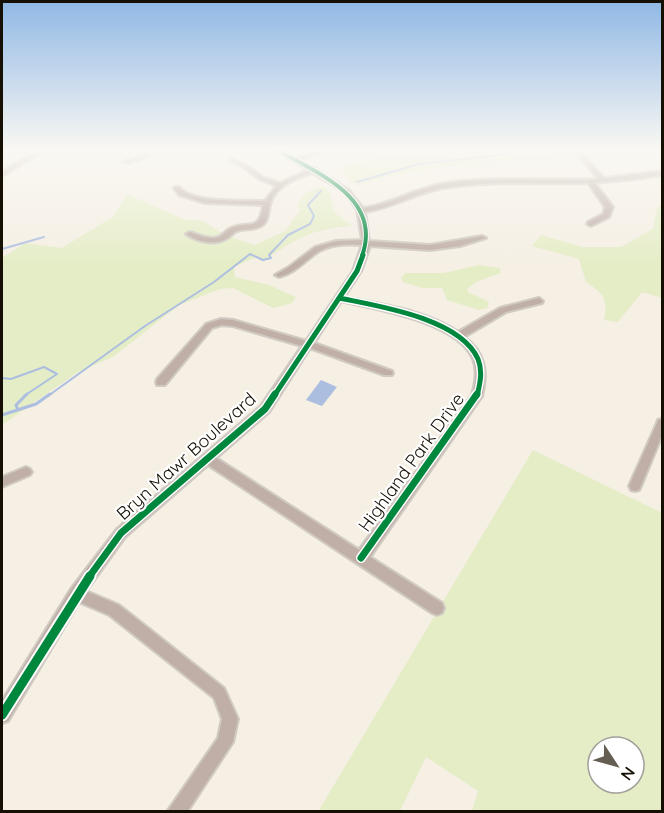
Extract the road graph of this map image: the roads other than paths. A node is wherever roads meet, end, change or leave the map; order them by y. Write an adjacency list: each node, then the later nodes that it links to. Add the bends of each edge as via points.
1 (279, 187): 6 (street)
2 (341, 187): 7 (street)
3 (438, 187): 7 (street, via 415,192 381,208)
4 (595, 187): 8 (street, via 609,207 606,215)
5 (177, 188): 6 (street, via 181,194 205,201)
6 (267, 203): 9 (street, via 265,218 250,228 213,241)
7 (362, 210): 11 (street, Bryn Mawr Boulevard)
8 (591, 224)
9 (190, 234)
10 (482, 238): 11 (street, via 423,249)
11 (366, 245): 12 (street, via 325,246 293,271); 13 (street, Bryn Mawr Boulevard, via 357,271)
12 (279, 275)
13 (339, 298): 15 (street, Highland Park Drive, via 426,320); 16 (street, Bryn Mawr Boulevard)
14 (538, 301): 15 (street, via 503,310)
15 (460, 335): 25 (street, Highland Park Drive, via 478,359 482,377 477,396)
16 (308, 345): 17 (street); 18 (street, via 221,322 208,326); 21 (street, Bryn Mawr Boulevard, via 265,409)
17 (388, 373)
18 (161, 382)
19 (663, 423): 20 (street)
20 (660, 437): 24 (street)
21 (208, 459): 25 (street); 26 (street, Bryn Mawr Boulevard, via 121,533)
22 (26, 472): 23 (street)
23 (2, 482)
24 (635, 486)
25 (360, 558): 27 (street)
26 (76, 594): 28 (street, Bryn Mawr Boulevard); 29 (street, via 114,610 219,693 230,718 225,742)
27 (437, 608)
28 (2, 715)
29 (176, 812)

